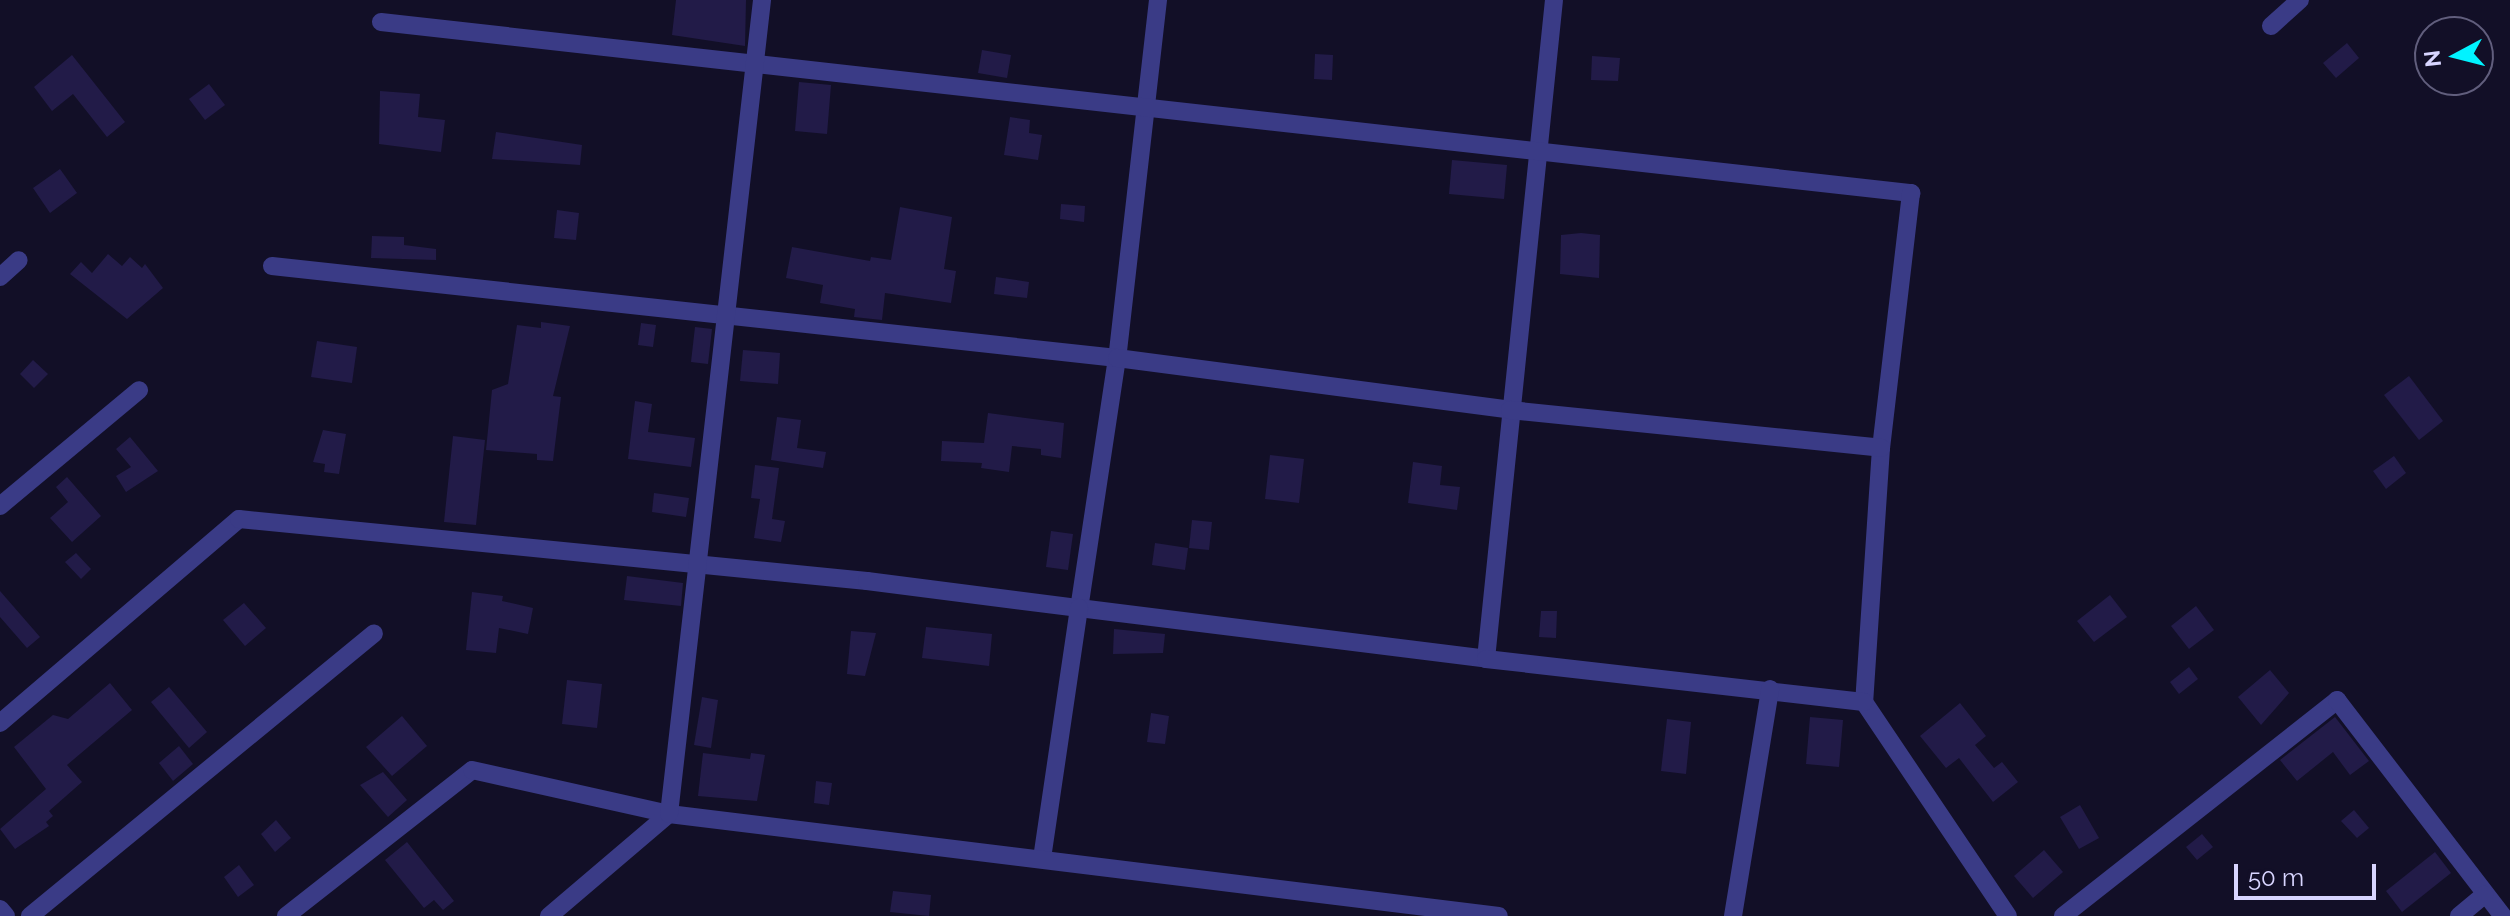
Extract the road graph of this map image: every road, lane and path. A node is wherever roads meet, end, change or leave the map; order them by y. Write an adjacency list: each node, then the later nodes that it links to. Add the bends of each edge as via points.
1 (762, 0): 7 (street)
2 (1158, 0): 8 (street)
3 (1554, 0): 9 (street)
4 (2300, 0): 6 (street)
5 (381, 22): 7 (street)
6 (2271, 26)
7 (757, 63): 8 (street); 13 (street)
8 (1148, 105): 9 (street); 14 (street)
9 (1536, 153): 16 (street); 17 (street, via 1911,193)
10 (19, 260): 12 (street)
11 (272, 266): 13 (street)
12 (0, 277)
13 (729, 318): 14 (street); 19 (street)
14 (1117, 358): 16 (street); 20 (street)
15 (139, 390): 18 (street)
16 (1510, 410): 17 (street); 22 (street)
17 (1881, 448): 24 (street)
18 (0, 506)
19 (697, 564): 20 (street); 25 (street, via 239,519); 26 (street)
20 (1079, 608): 22 (street); 27 (street)
21 (374, 633): 31 (street)
22 (1486, 659): 23 (street)
23 (1770, 689): 24 (street); 35 (street)
24 (1864, 702): 36 (street)
25 (0, 723)
26 (669, 814): 27 (street); 32 (street, via 472,770); 33 (street)
27 (1042, 858): 34 (street)
28 (2484, 895): 37 (street, via 2337,700); 38 (street); 39 (street)
29 (0, 909): 30 (street)
30 (6, 916)
31 (30, 916)
32 (286, 916)
33 (549, 916)
34 (1499, 916)
35 (1733, 916)
36 (2008, 916)
37 (2063, 916)
38 (2459, 916)
39 (2503, 916)

